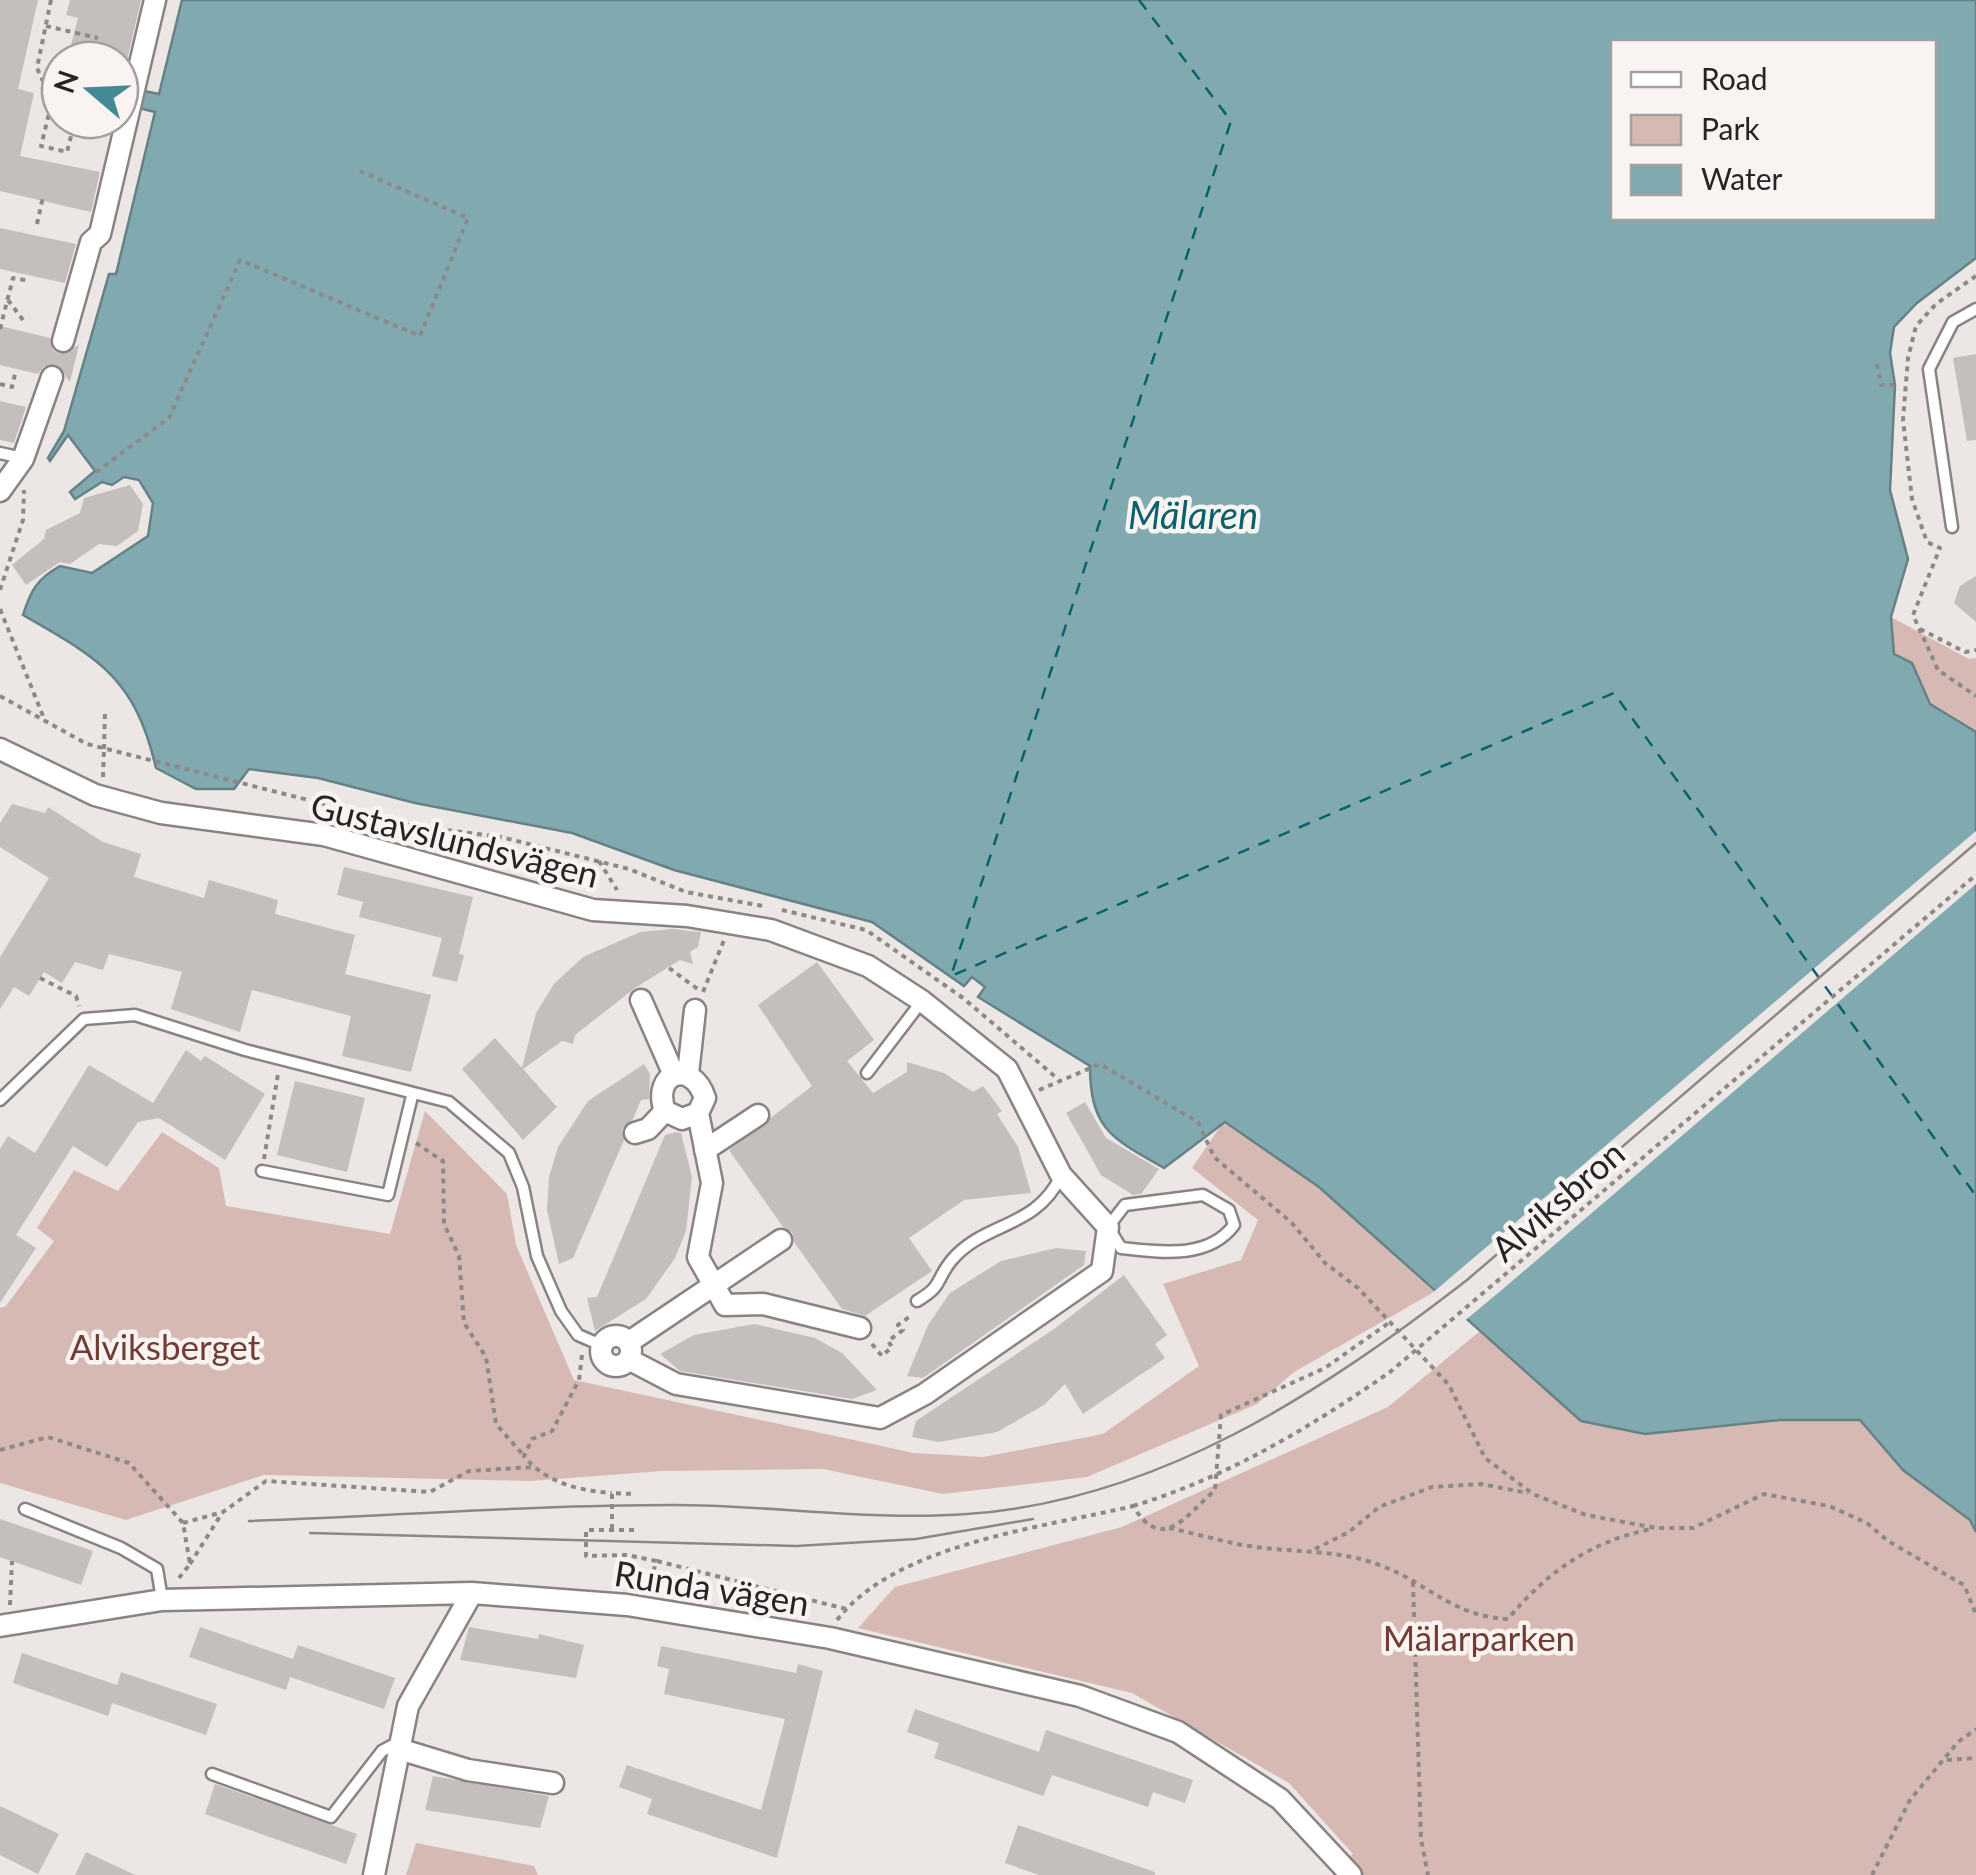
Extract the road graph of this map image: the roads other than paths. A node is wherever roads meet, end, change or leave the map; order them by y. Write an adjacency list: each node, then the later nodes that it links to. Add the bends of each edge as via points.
1 (155, 0): 3 (street, via 100,234 91,242)
2 (1976, 309): 8 (lane, via 1953,322 1930,369)
3 (63, 341)
4 (52, 377): 6 (street)
5 (0, 453): 6 (lane)
6 (23, 459): 7 (street)
7 (6, 484)
8 (1952, 527)
9 (0, 749): 11 (street, Gustavslundsvägen, via 102,797 161,813 324,835 594,910 772,930 868,966)
10 (641, 1000): 14 (street)
11 (922, 1001): 13 (lane); 23 (street, Gustavslundsvägen, via 1006,1068)
12 (695, 1010): 14 (street)
13 (868, 1073)
14 (681, 1075): 17 (street, via 664,1083); 18 (street, via 700,1082 706,1098)
15 (412, 1096): 16 (lane, via 135,1014 84,1019); 22 (lane, via 388,1195); 29 (lane, via 449,1102 508,1153 537,1256 561,1312 578,1336)
16 (0, 1100)
17 (665, 1111): 18 (street, via 682,1119); 20 (street)
18 (698, 1113): 21 (street)
19 (758, 1115): 21 (street)
20 (635, 1134)
21 (705, 1150): 26 (street, via 712,1184 698,1257)
22 (262, 1171)
23 (1062, 1175): 24 (street, Gustavslundsvägen); 27 (lane, via 1050,1199 1027,1217 952,1260 938,1288)
24 (1108, 1227): 24 (lane, via 1125,1205 1203,1195 1229,1210 1234,1225 1226,1237 1176,1254 1121,1248); 30 (street, via 1102,1271 880,1418 676,1384)
25 (780, 1240): 26 (street)
26 (712, 1284): 28 (street, via 725,1305 763,1304); 30 (street)
27 (918, 1305)
28 (860, 1328)
29 (601, 1345): 30 (street, via 609,1366 622,1367)
30 (630, 1351)
31 (25, 1509): 33 (lane, via 157,1569)
32 (472, 1593): 33 (street, Runda vägen); 35 (street, via 408,1706); 39 (street, Runda vägen, via 627,1604 830,1638 1080,1696 1178,1732 1280,1799)
33 (162, 1600): 34 (street, Runda vägen)
34 (0, 1626)
35 (399, 1745): 36 (lane, via 382,1751 331,1817); 37 (street, via 468,1770); 38 (street)
36 (212, 1774)
37 (553, 1783)
38 (374, 1875)
39 (1351, 1875)

